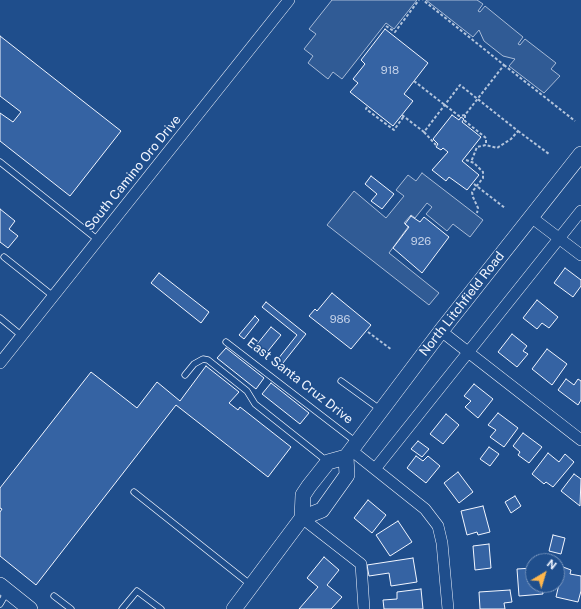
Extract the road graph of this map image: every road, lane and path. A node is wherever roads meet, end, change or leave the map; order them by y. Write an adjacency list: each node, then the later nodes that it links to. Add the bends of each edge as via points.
1 (289, 0): 27 (street, South Camino Oro Drive)
2 (419, 0): 4 (path, via 395,32)
3 (423, 0): 5 (path)
4 (386, 26)
5 (504, 65): 7 (path); 11 (path)
6 (414, 81): 8 (path)
7 (478, 99): 8 (path, via 460,85); 10 (path); 12 (path)
8 (445, 105): 10 (path, via 459,116); 13 (path)
9 (367, 107): 13 (path, via 366,109 394,130 403,115)
10 (465, 115): 15 (path, via 465,121 486,138)
11 (575, 121)
12 (518, 131): 15 (path, via 497,148); 16 (path)
13 (424, 132): 14 (path)
14 (436, 145)
15 (486, 145): 20 (path, via 477,147)
16 (549, 154)
17 (581, 154): 25 (main road, North Litchfield Road)
18 (466, 160): 20 (path)
19 (0, 162): 27 (lane)
20 (471, 162): 21 (path, via 483,172 483,178)
21 (476, 185): 22 (path); 24 (path, via 472,198 478,208)
22 (505, 208)
23 (581, 211): 26 (street)
24 (477, 214)
25 (531, 217): 26 (street); 32 (main road, North Litchfield Road)
26 (559, 238): 28 (street); 37 (street)
27 (98, 240): 30 (street, South Camino Oro Drive)
28 (581, 255)
29 (4, 257): 30 (lane)
30 (53, 296): 34 (street, South Camino Oro Drive)
31 (0, 318): 34 (lane)
32 (441, 331): 37 (street); 41 (main road, North Litchfield Road)
33 (368, 332): 36 (path)
34 (22, 336): 38 (street, South Camino Oro Drive)
35 (226, 342): 43 (lane, East Santa Cruz Drive)
36 (392, 350)
37 (469, 352): 42 (street); 45 (street)
38 (0, 363)
39 (185, 375): 44 (lane, via 194,364 203,359 208,360 247,391 255,404)
40 (341, 381): 41 (lane)
41 (381, 410): 43 (main road, North Litchfield Road)
42 (581, 440)
43 (351, 450): 44 (main road); 45 (street, East Santa Cruz Drive); 47 (main road, via 348,476 322,510)
44 (328, 462): 47 (main road, via 303,495)
45 (376, 469): 58 (street, East Santa Cruz Drive, via 425,509 438,526)
46 (134, 492): 48 (lane)
47 (302, 518): 48 (main road); 57 (street, via 361,564)
48 (252, 586): 56 (main road)
49 (4, 588): 51 (lane); 52 (main road)
50 (54, 596): 53 (lane)
51 (0, 604)
52 (30, 609)
53 (71, 609)
54 (122, 609): 55 (lane, via 137,591)
55 (160, 609)
56 (234, 609)
57 (364, 609)
58 (448, 609)

